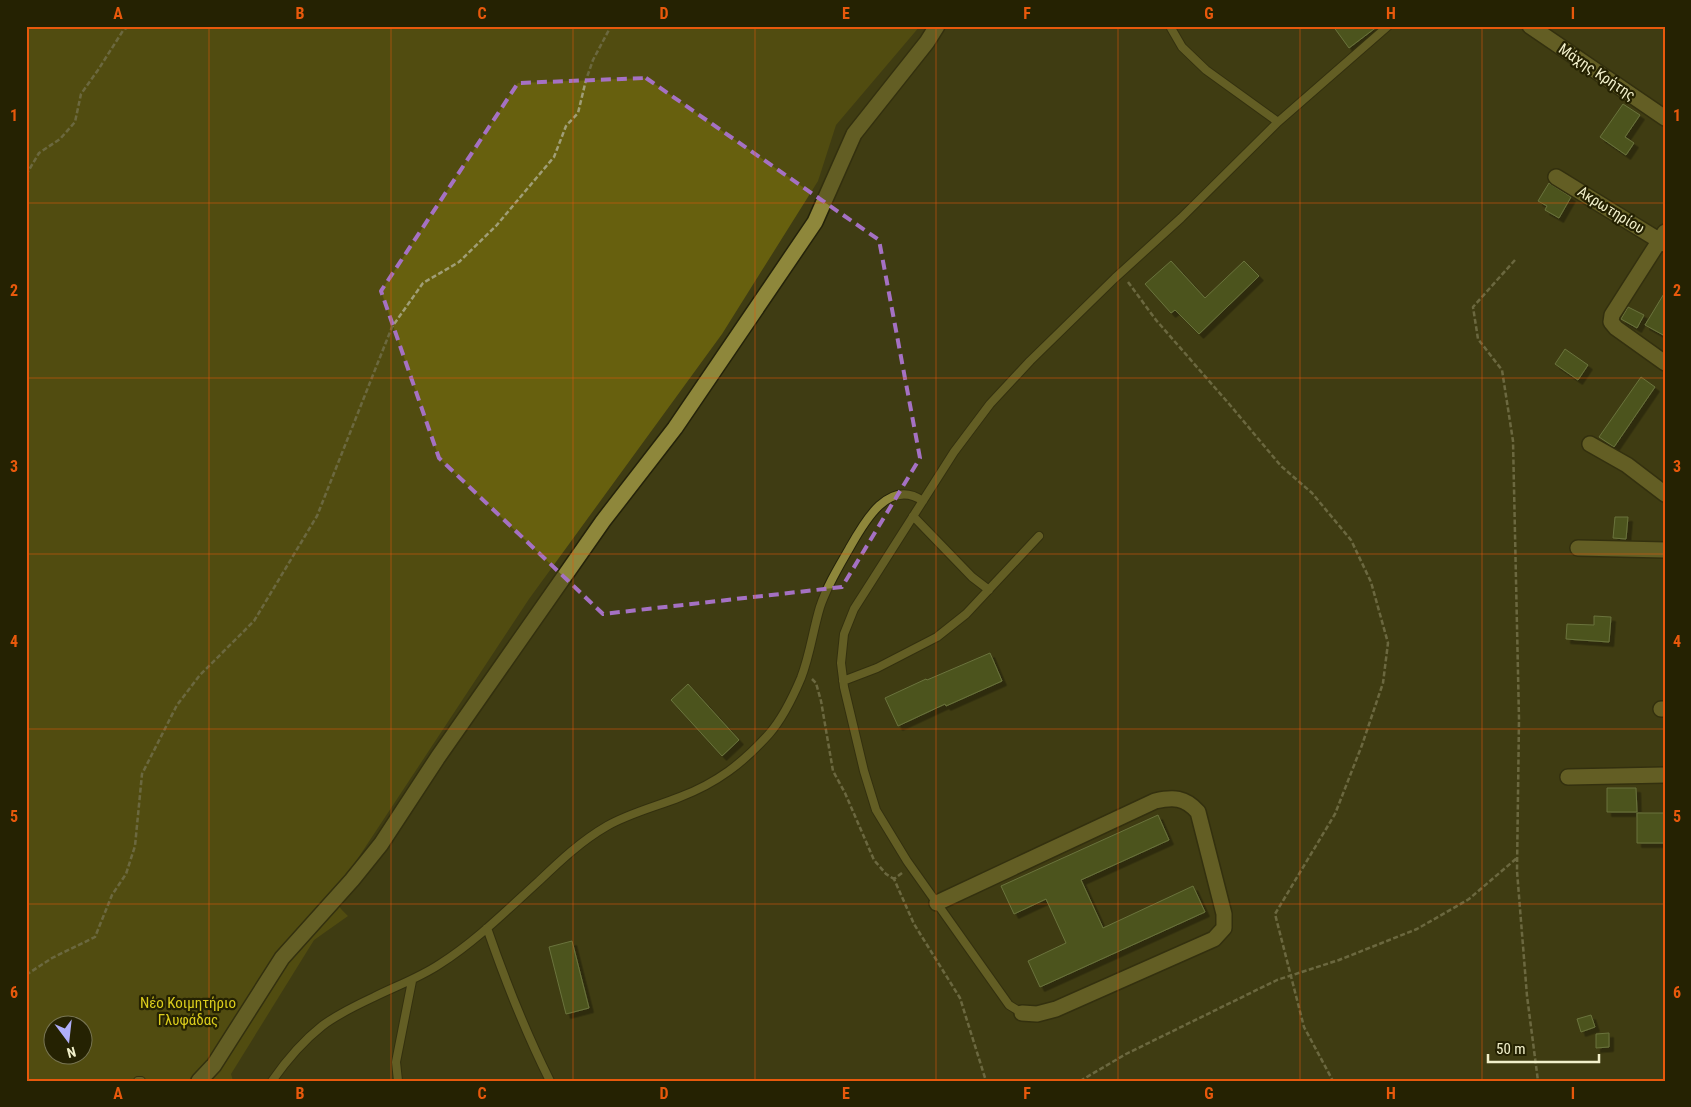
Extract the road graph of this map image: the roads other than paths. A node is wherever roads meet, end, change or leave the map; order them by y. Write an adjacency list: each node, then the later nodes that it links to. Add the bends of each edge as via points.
1 (937, 26): 25 (street, via 854,134 815,222 674,428 603,521 381,844 282,958)
2 (1388, 26): 6 (lane)
3 (1530, 26): 5 (street, Μάχης Κρήτης)
4 (1171, 28): 6 (lane, via 1182,47 1206,70)
5 (1665, 118)
6 (1278, 122): 12 (lane, via 1030,361 990,404)
7 (1556, 177): 8 (street, Ακρωτηρίου)
8 (1663, 239): 9 (street, via 1612,315 1611,322)
9 (1665, 363)
10 (1590, 444): 11 (street, via 1627,465)
11 (1665, 494)
12 (923, 500): 13 (lane); 22 (lane, via 906,494 893,496 878,506 864,524 831,579 803,670 786,710 750,755 708,785 633,813 584,840)
13 (913, 516): 17 (lane, via 972,577); 18 (lane, via 854,609 844,634)
14 (1039, 536): 17 (lane)
15 (1578, 548): 16 (street)
16 (1665, 550)
17 (989, 590): 18 (lane, via 937,637 877,668)
18 (843, 681): 21 (lane, via 876,810)
19 (1665, 775): 20 (street)
20 (1568, 777)
21 (937, 903): 24 (lane, via 1009,1005); 24 (street, via 1155,800 1170,797 1190,803 1198,812 1224,914 1224,928 1214,939 1056,1009 1038,1014)
22 (487, 928): 23 (lane, via 441,964); 28 (lane, via 533,1048)
23 (412, 981): 26 (lane, via 374,997 323,1026); 27 (lane, via 396,1062)
24 (1022, 1013)
25 (206, 1078)
26 (272, 1081)
27 (398, 1081)
28 (550, 1081)

